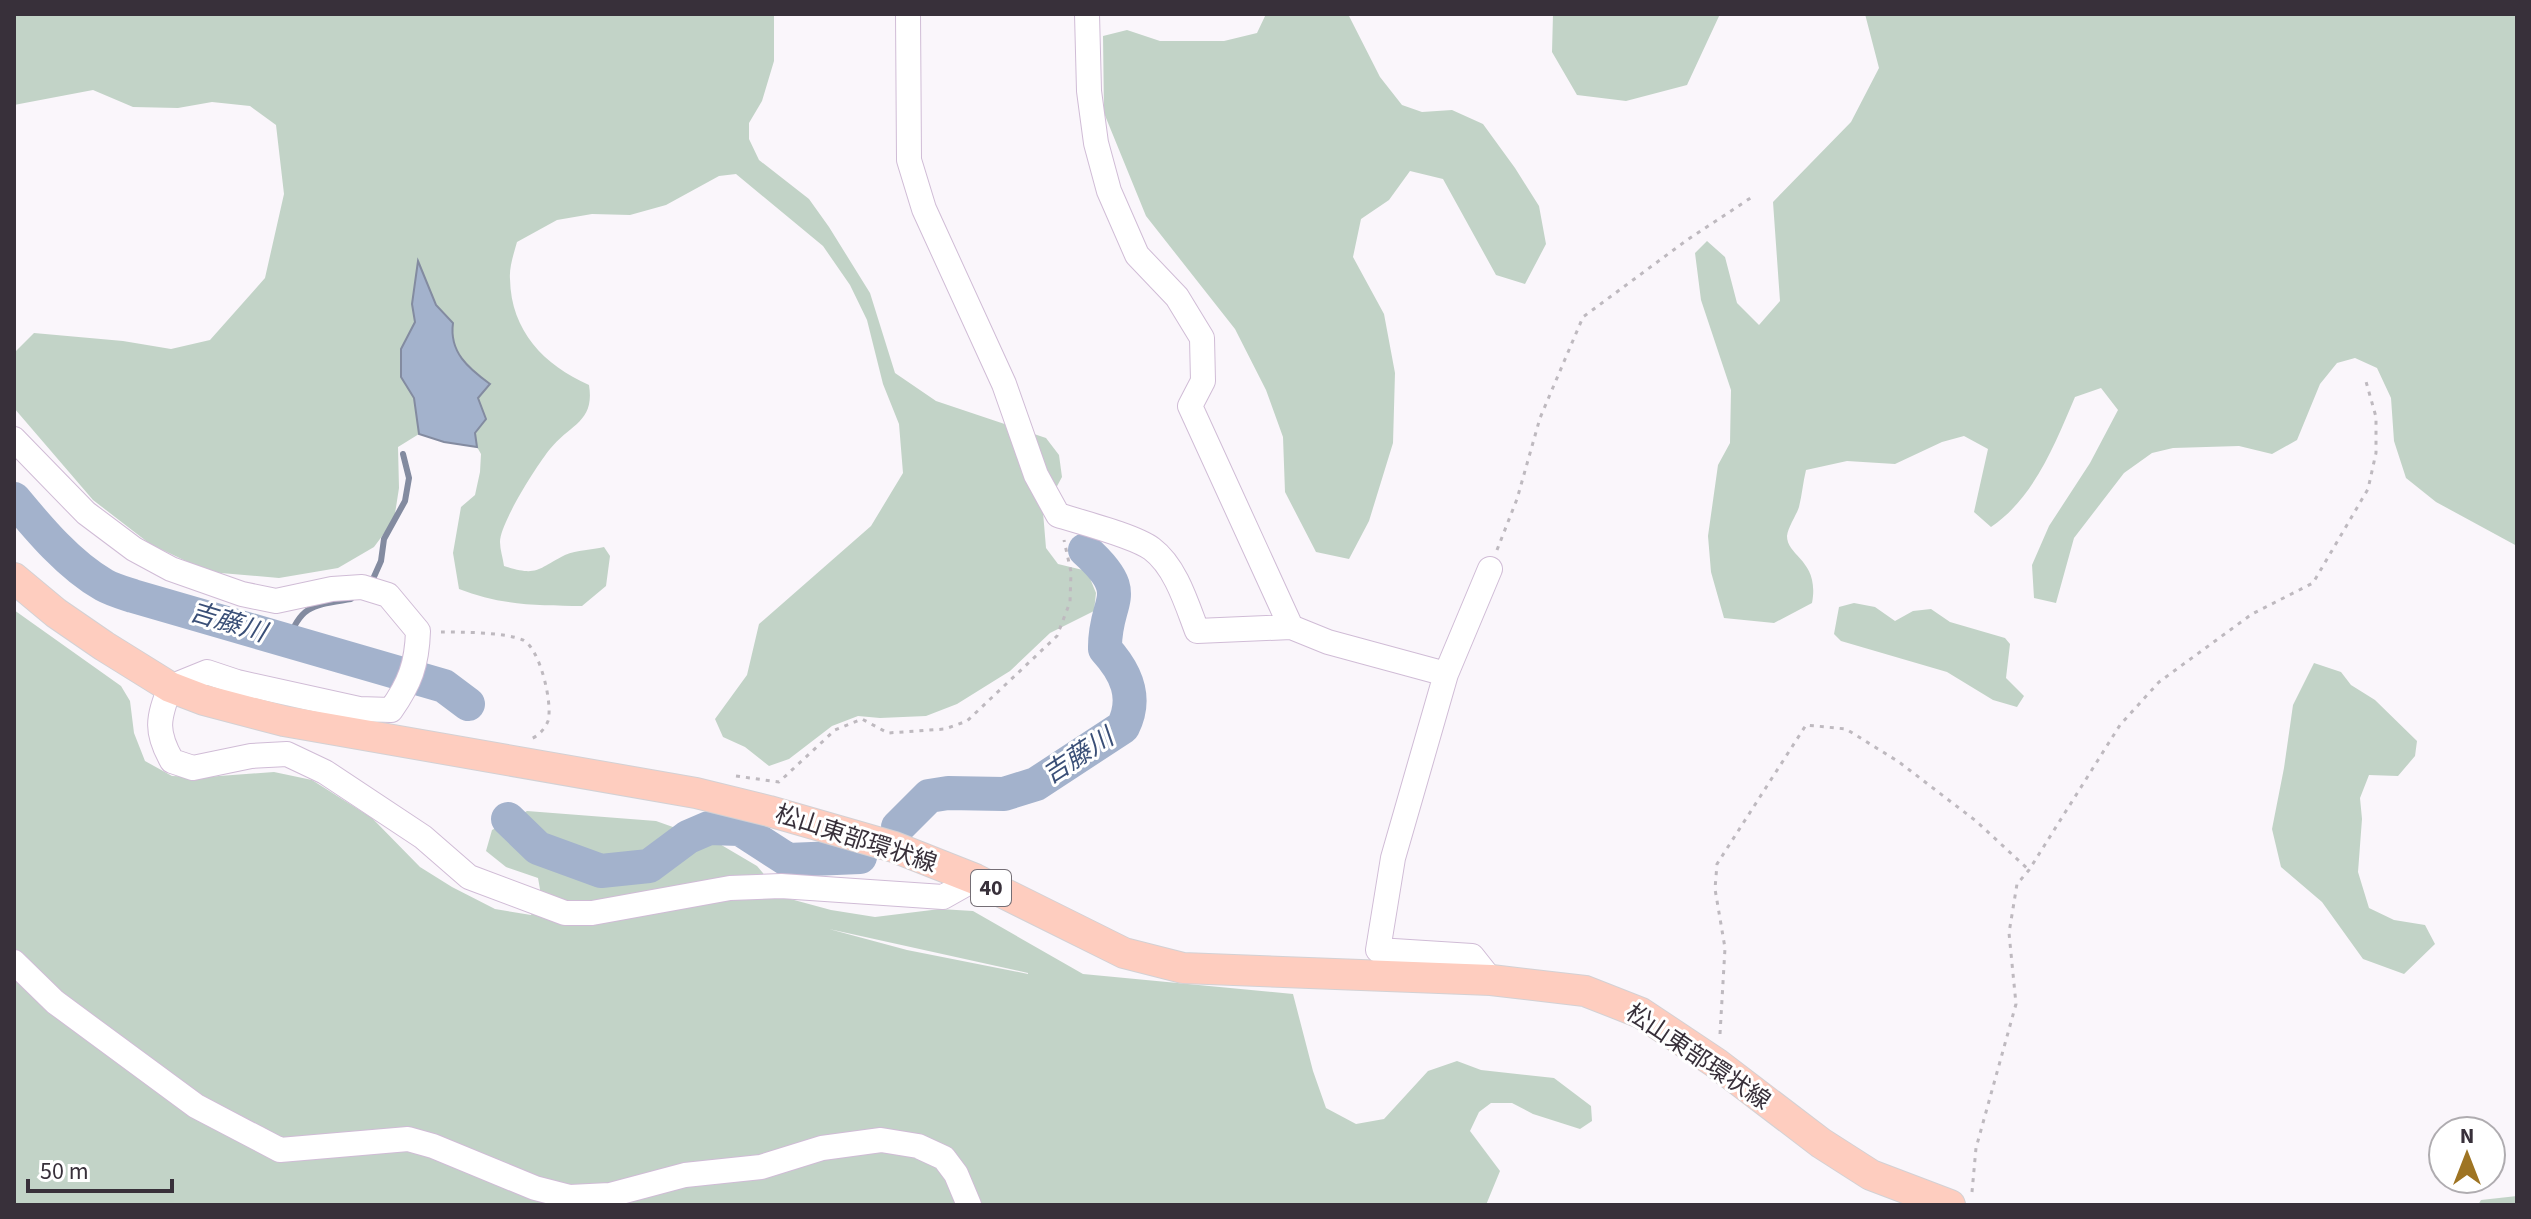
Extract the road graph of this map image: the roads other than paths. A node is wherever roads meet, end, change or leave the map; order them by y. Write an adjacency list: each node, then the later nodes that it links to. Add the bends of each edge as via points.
1 (908, 14): 6 (street, via 909,160 924,209 1004,384 1036,475 1058,515 1152,549 1177,580 1197,631)
2 (1087, 14): 6 (street, via 1089,91 1109,191 1137,255 1177,297 1202,338 1203,381 1190,406)
3 (14, 439): 8 (street, via 86,513 171,569 276,601 362,587 388,595 418,631 417,658 391,710 359,709 207,672)
4 (1490, 569): 7 (street)
5 (14, 578): 8 (main road, 松山東部環状線 / 40, via 56,613)
6 (1291, 627): 7 (street)
7 (1446, 674): 11 (street, via 1393,858 1378,950 1472,956)
8 (170, 687): 9 (main road, 松山東部環状線 / 40, via 284,721 696,793 894,847); 9 (street, via 159,717 160,741 172,761 193,768 287,754 325,772 423,837 469,877 565,913 592,913 730,888 943,897)
9 (975, 879): 11 (main road, 松山東部環状線 / 40, via 1124,953 1183,968)
10 (14, 962): 12 (street, via 55,1002 196,1106 280,1150 408,1139 570,1197 610,1195 685,1175 761,1167 822,1148 881,1140 918,1146 944,1158)
11 (1491, 980): 13 (main road, 松山東部環状線 / 40, via 1585,991 1641,1013 1871,1175)
12 (969, 1205)
13 (1950, 1205)

